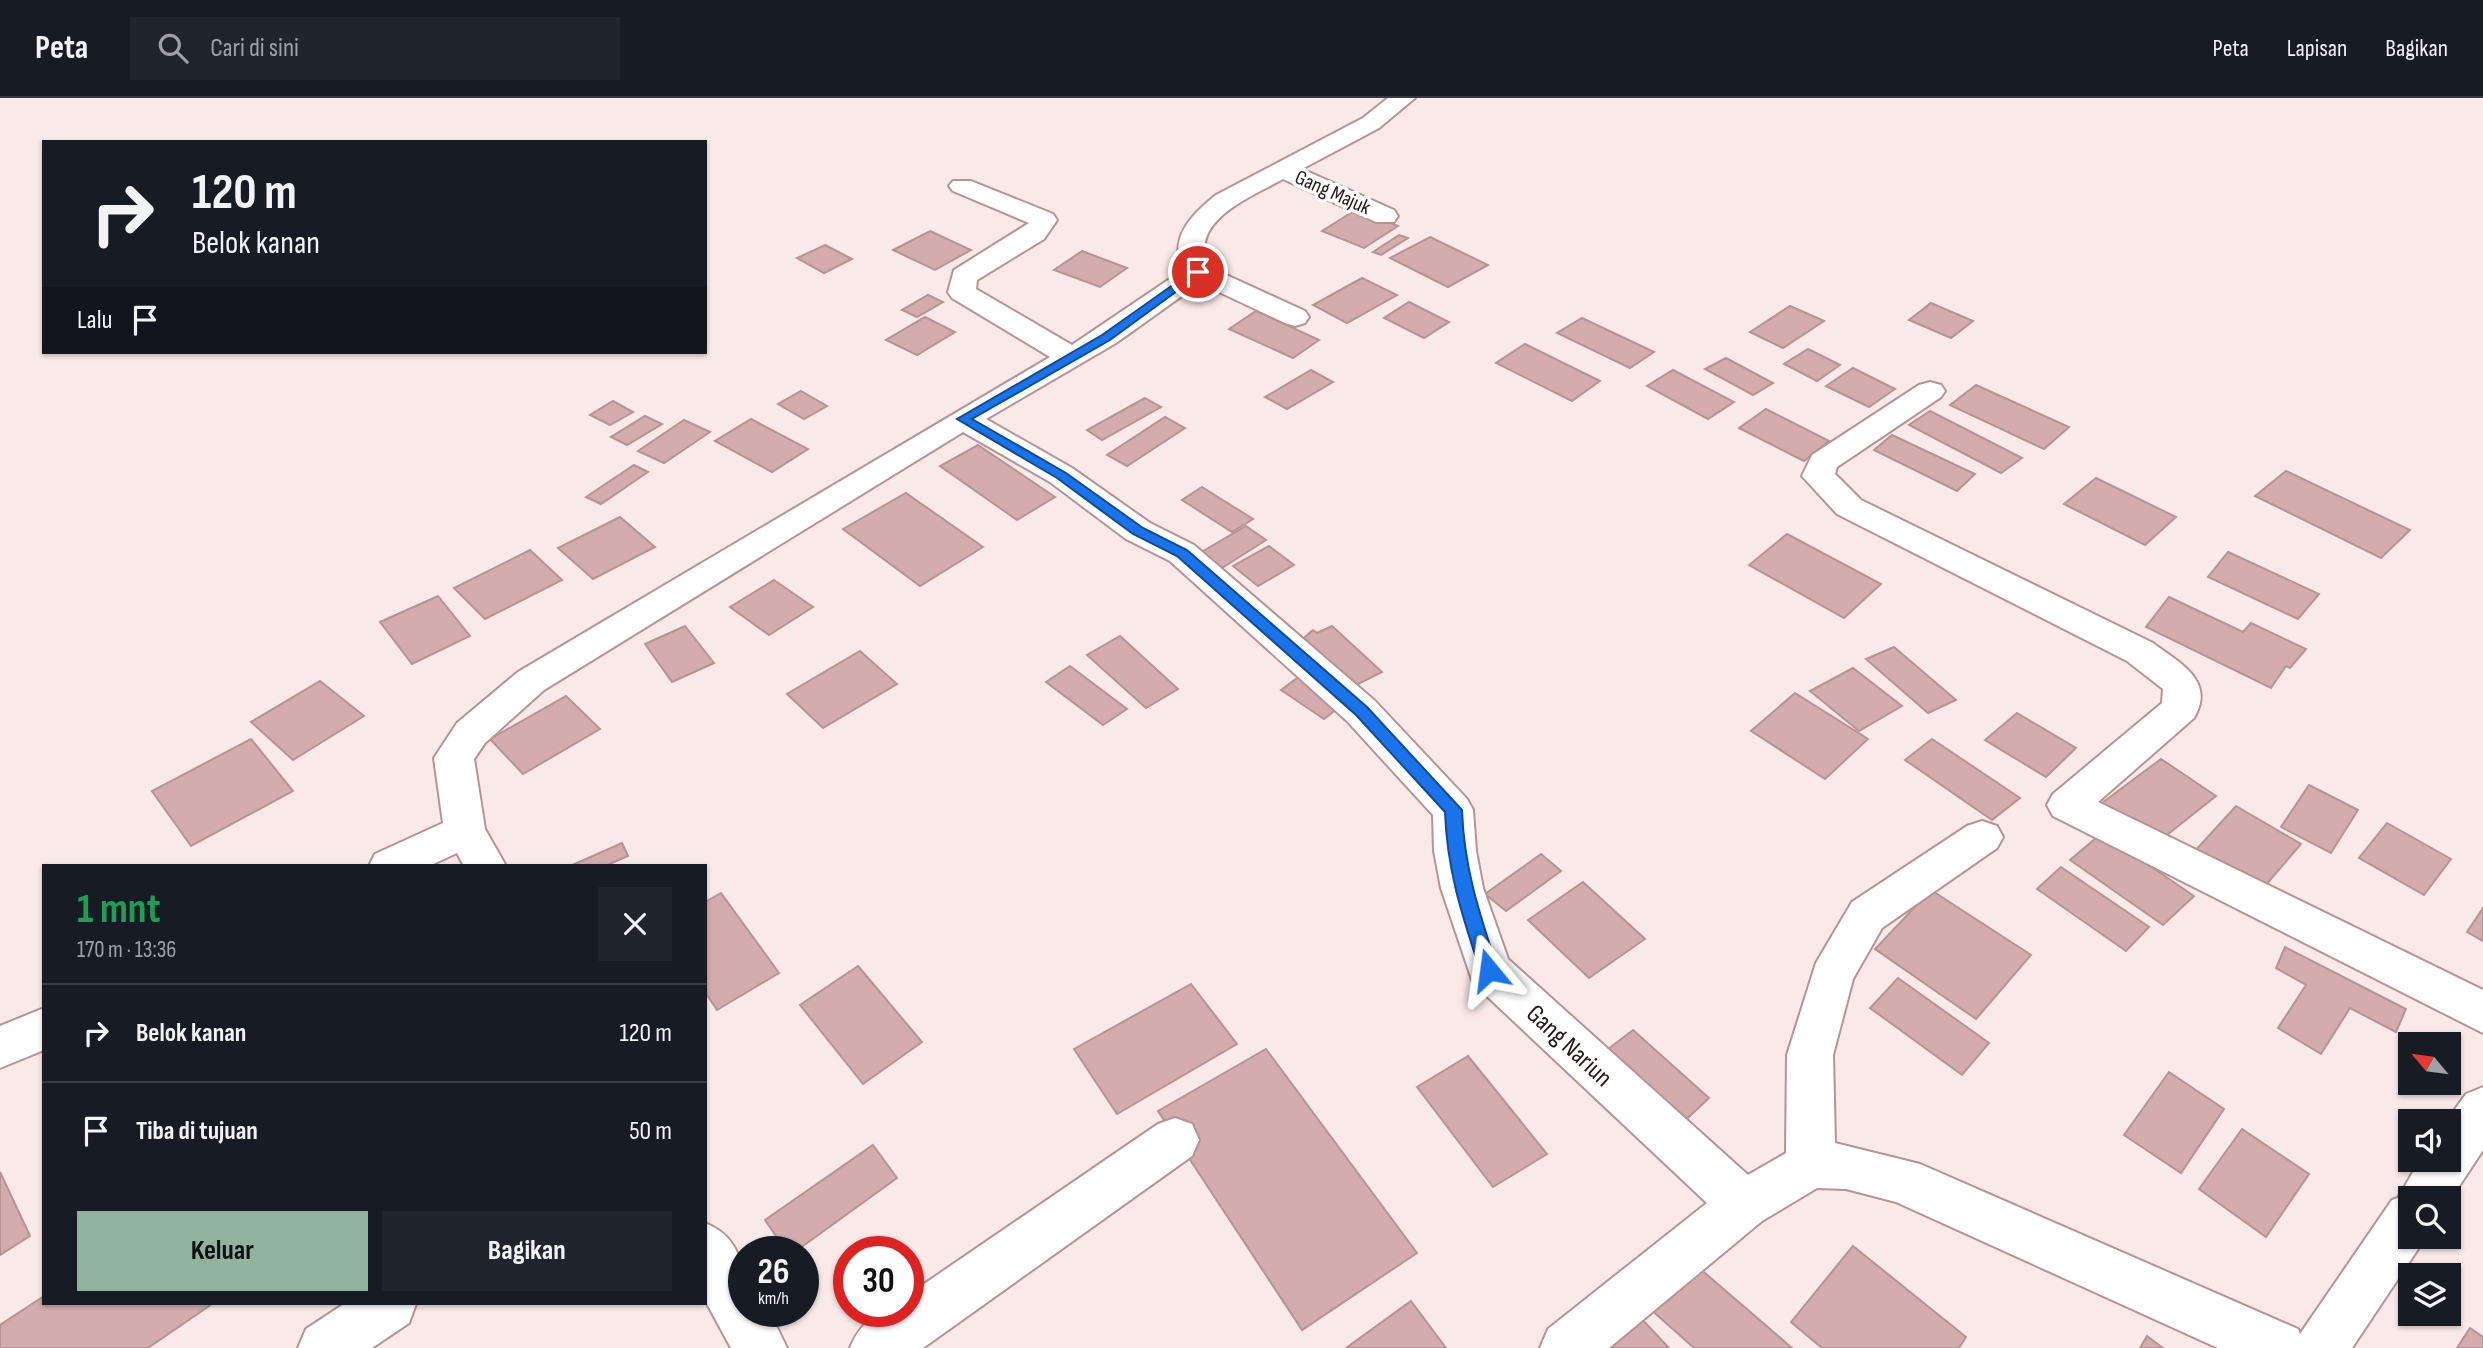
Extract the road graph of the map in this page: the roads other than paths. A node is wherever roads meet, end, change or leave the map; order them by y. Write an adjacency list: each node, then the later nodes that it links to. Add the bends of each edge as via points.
1 (1403, 98): 2 (street, via 1371,123)
2 (1281, 169): 4 (street, Gang Majuk); 5 (street, via 1225,200 1201,223 1188,249)
3 (962, 186): 7 (street, via 1044,220 1035,233 964,276 962,292)
4 (1385, 216)
5 (1198, 272): 6 (street); 7 (street, via 1133,320)
6 (1295, 317)
7 (1070, 356): 9 (street)
8 (1930, 391): 14 (street, via 1823,462 1818,477 1849,508 2140,652 2182,684 2181,708 2067,804)
9 (963, 419): 10 (street, via 542,674 499,706 471,733 454,758); 21 (street, Gang Nariun, via 1061,475 1138,531 1182,553 1361,711 1453,810 1462,888 1489,970)
10 (465, 831): 12 (street); 13 (street)
11 (1982, 837): 19 (street, via 1867,915 1832,976 1810,1055)
12 (394, 864)
13 (484, 864)
14 (2483, 1013)
15 (42, 1029): 16 (street)
16 (0, 1048)
17 (2483, 1109): 20 (street)
18 (1175, 1140): 27 (street)
19 (1811, 1165): 21 (street); 29 (street, via 1846,1166 1902,1180)
20 (2431, 1186)
21 (1744, 1204): 28 (street)
22 (2398, 1235): 30 (street)
23 (707, 1252): 26 (street)
24 (389, 1305): 25 (street)
25 (326, 1348)
26 (761, 1348)
27 (877, 1348)
28 (1567, 1348)
29 (2278, 1348)
30 (2321, 1348)

